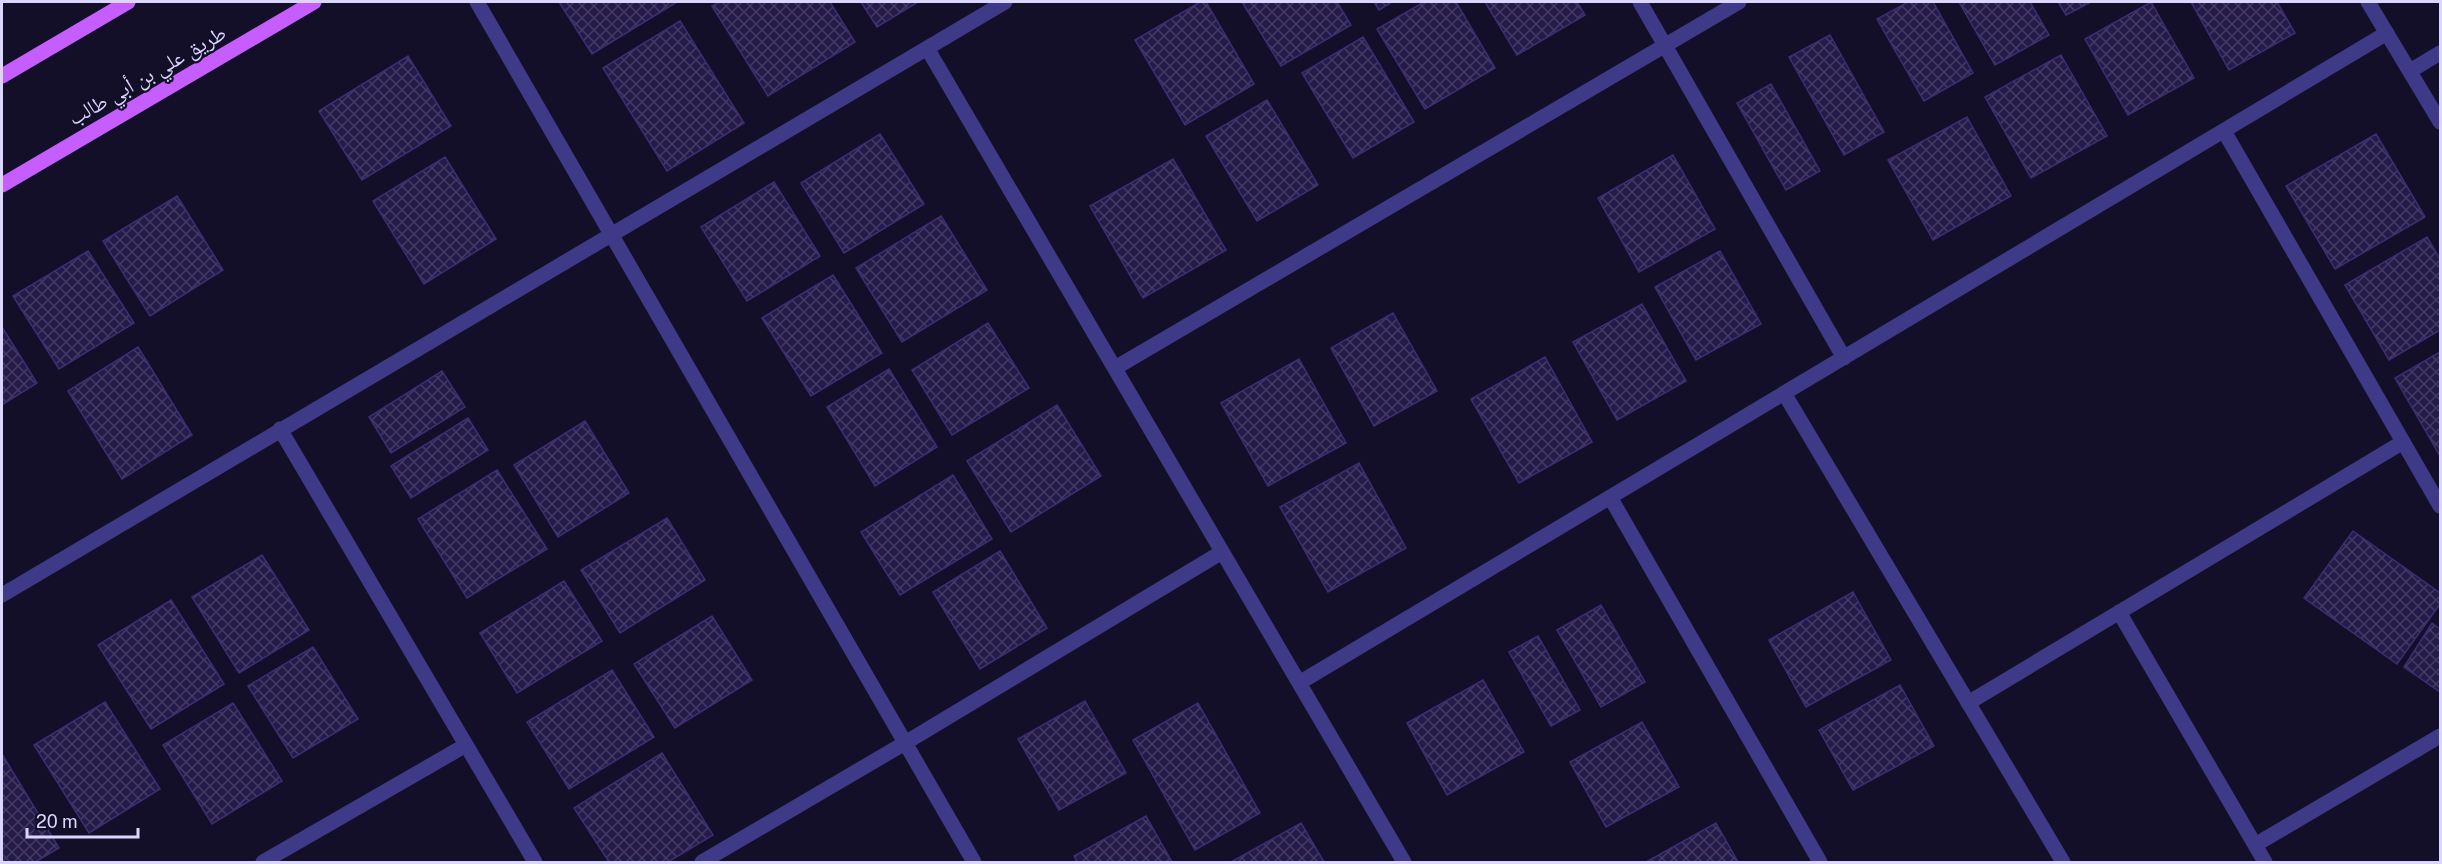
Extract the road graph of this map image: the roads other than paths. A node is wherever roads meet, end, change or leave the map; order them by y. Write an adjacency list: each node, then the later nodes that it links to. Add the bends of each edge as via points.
1 (128, 2): 13 (main road)
2 (314, 2): 16 (main road, طريق علي بن أبي طالب)
3 (477, 2): 17 (street)
4 (1005, 2): 10 (street)
5 (1640, 2): 9 (street)
6 (1739, 2): 9 (street)
7 (2368, 2): 8 (street)
8 (2387, 33): 12 (street); 15 (street)
9 (1666, 45): 18 (street); 19 (street)
10 (927, 48): 17 (street); 19 (street)
11 (2440, 53): 12 (street)
12 (2410, 71): 14 (street)
13 (2, 76)
14 (2440, 122)
15 (2224, 131): 18 (street); 22 (street)
16 (2, 185)
17 (612, 234): 21 (street); 31 (street)
18 (1844, 358): 20 (street)
19 (1115, 368): 25 (street)
20 (1784, 393): 23 (street); 29 (street)
21 (280, 429): 26 (street); 32 (street)
22 (2403, 442): 24 (street); 27 (street)
23 (1610, 497): 28 (street); 39 (street)
24 (2440, 506)
25 (1222, 552): 28 (street); 31 (street)
26 (2, 595)
27 (2119, 612): 29 (street); 33 (street)
28 (1299, 683): 38 (street)
29 (1968, 703): 40 (street)
30 (2440, 736): 33 (street)
31 (906, 743): 36 (street); 37 (street)
32 (466, 745): 34 (street); 35 (street)
33 (2255, 845): 41 (street)
34 (263, 862)
35 (536, 862)
36 (702, 862)
37 (974, 862)
38 (1404, 862)
39 (1820, 862)
40 (2063, 862)
41 (2265, 862)

